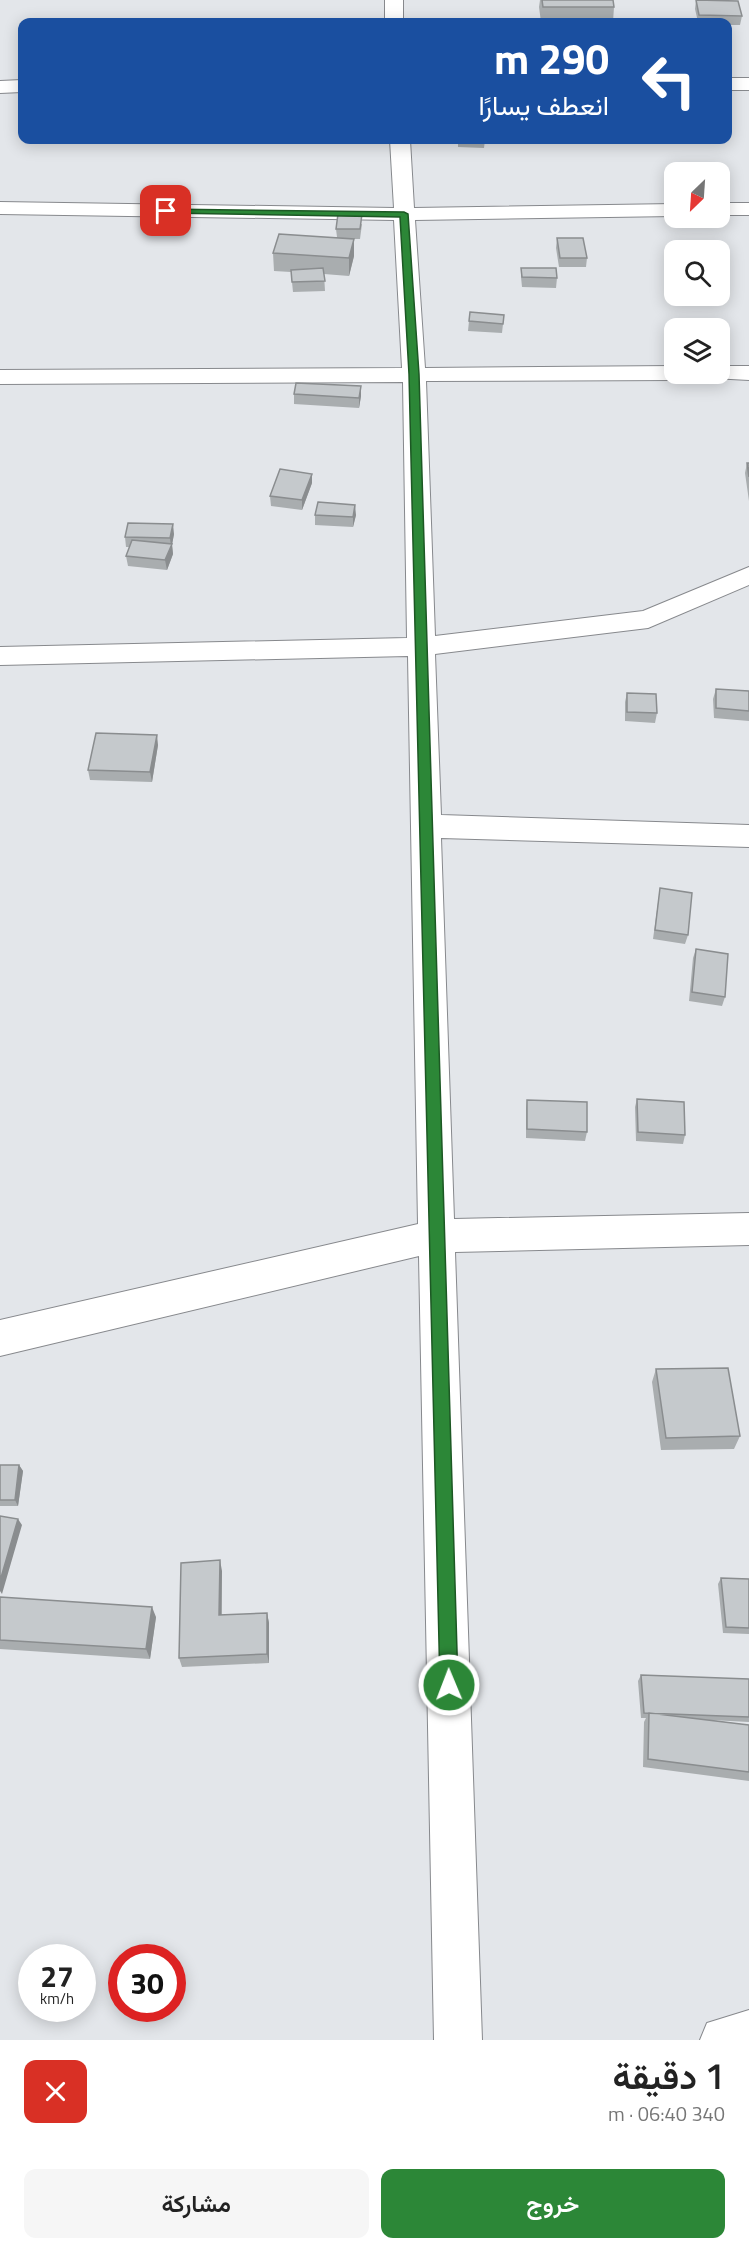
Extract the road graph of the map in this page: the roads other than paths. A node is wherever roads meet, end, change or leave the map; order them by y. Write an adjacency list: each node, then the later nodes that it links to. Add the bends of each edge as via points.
1 (394, 0): 2 (street)
2 (394, 18)
3 (732, 84): 4 (street)
4 (749, 84)
5 (18, 86): 6 (street)
6 (0, 87)
7 (400, 144): 12 (street)
8 (0, 208): 12 (street)
9 (730, 209): 10 (street)
10 (749, 209)
11 (664, 210): 12 (street)
12 (404, 214): 16 (street)
13 (664, 373): 16 (street)
14 (730, 373): 15 (street)
15 (749, 373)
16 (414, 374): 17 (street); 19 (street)
17 (0, 377)
18 (749, 575): 19 (street, via 648,619)
19 (421, 647): 20 (street); 21 (street)
20 (0, 656)
21 (426, 826): 22 (street); 24 (street)
22 (749, 836)
23 (749, 1229): 24 (street)
24 (437, 1236): 25 (street); 27 (street)
25 (0, 1338)
26 (749, 2034): 28 (street)
27 (458, 2040)
28 (724, 2040)

